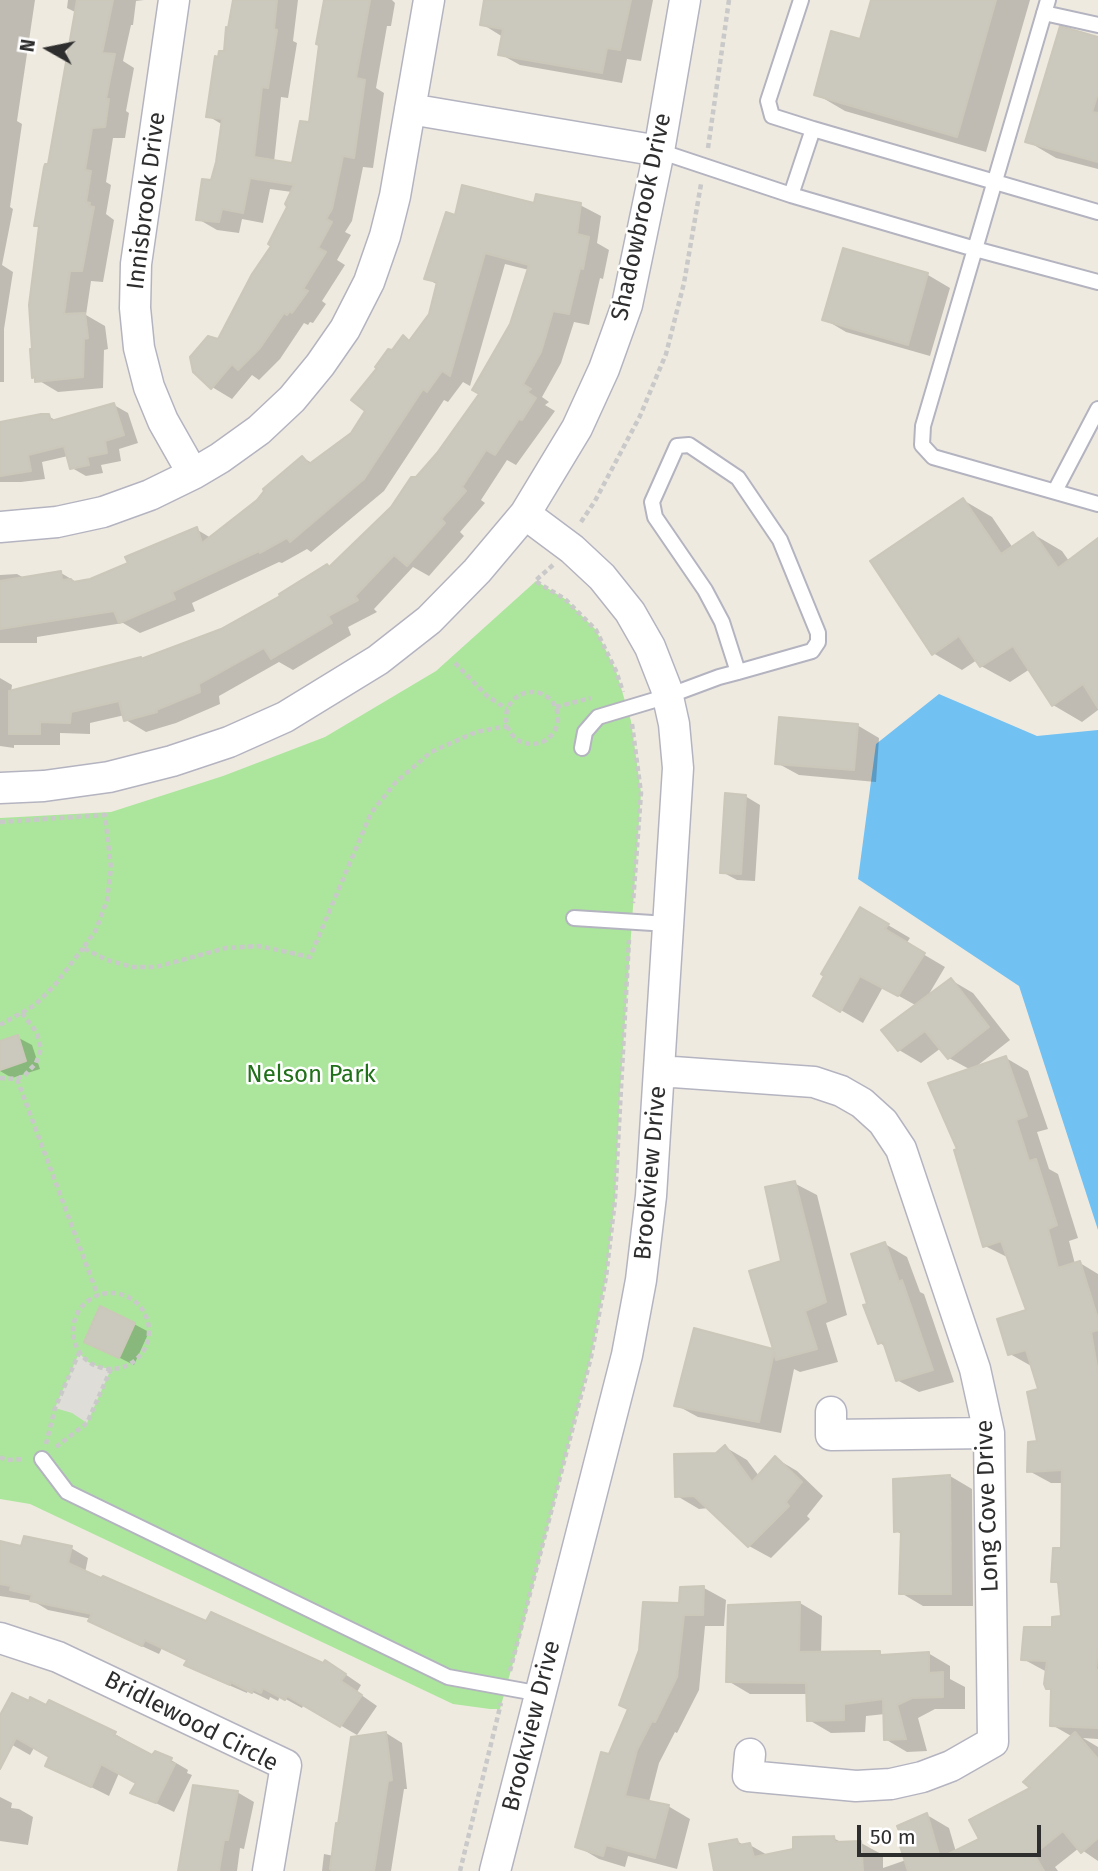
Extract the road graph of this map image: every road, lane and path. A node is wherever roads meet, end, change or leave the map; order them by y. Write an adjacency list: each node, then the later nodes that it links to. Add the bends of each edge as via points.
1 (174, 0): 16 (street, Innisbrook Drive, via 136,264 135,308 149,387)
2 (429, 0): 7 (street)
3 (685, 0): 9 (street, Shadowbrook Drive)
4 (801, 0): 8 (lane, via 768,101 772,116)
5 (1046, 6): 6 (lane); 10 (lane)
6 (1098, 25)
7 (410, 109): 9 (street); 16 (street, via 385,236 369,282 345,328 320,365 276,414)
8 (813, 129): 10 (lane); 11 (lane)
9 (659, 151): 11 (lane); 19 (street, Shadowbrook Drive, via 627,305 604,369 577,428)
10 (996, 182): 12 (lane); 13 (lane)
11 (791, 195): 13 (lane)
12 (1098, 212)
13 (975, 249): 14 (lane); 17 (lane, via 923,426 922,445 933,457)
14 (1098, 282)
15 (1098, 409): 17 (lane)
16 (192, 474): 20 (street, via 103,512)
17 (1055, 491): 18 (lane)
18 (1098, 504)
19 (525, 514): 23 (street, Brookview Drive, via 572,549 616,594 650,647); 27 (street, Shadowbrook Drive, via 429,620 378,660 285,717 229,742 109,777)
20 (0, 527)
21 (455, 663): 24 (path, via 487,696)
22 (738, 672): 22 (lane, via 812,651 818,632 780,540 738,478 689,445 677,446 652,502 655,517 705,590 722,622); 23 (lane)
23 (668, 696): 26 (lane, via 598,717 585,732); 30 (street, Brookview Drive, via 678,768)
24 (507, 709): 25 (path); 25 (path, via 519,695 535,692 551,700 558,724 549,738 533,745 517,740)
25 (507, 726): 31 (path, via 476,732 431,752 396,782 371,813 310,957 260,946 226,948 156,967 132,967)
26 (582, 748)
27 (0, 788)
28 (0, 822): 31 (path, via 105,815 111,868 107,900 96,930)
29 (574, 918): 30 (lane)
30 (668, 924): 34 (street, Brookview Drive)
31 (83, 948): 32 (path, via 54,986)
32 (22, 1013): 33 (path); 36 (path, via 37,1033 41,1049 36,1063)
33 (0, 1026)
34 (659, 1071): 41 (street, Long Cove Drive, via 814,1082 862,1103 883,1122 901,1149 975,1369); 44 (street, Brookview Drive, via 651,1196 627,1355)
35 (0, 1078): 36 (path)
36 (17, 1079): 37 (path)
37 (98, 1296): 38 (path, via 87,1301 74,1320); 39 (path, via 121,1295 132,1300 146,1318 147,1342 142,1353 123,1367)
38 (79, 1353): 39 (path, via 88,1362); 42 (path, via 55,1408)
39 (111, 1369): 42 (path, via 87,1423)
40 (831, 1412): 41 (street, via 831,1435)
41 (989, 1433): 45 (street, Long Cove Drive, via 993,1742 922,1777 856,1786 748,1776)
42 (42, 1458): 44 (lane, via 67,1492 448,1676)
43 (0, 1638): 46 (street, Bridlewood Circle, via 58,1657 286,1765)
44 (541, 1694): 47 (street, Brookview Drive)
45 (750, 1754)
46 (268, 1871)
47 (495, 1871)

